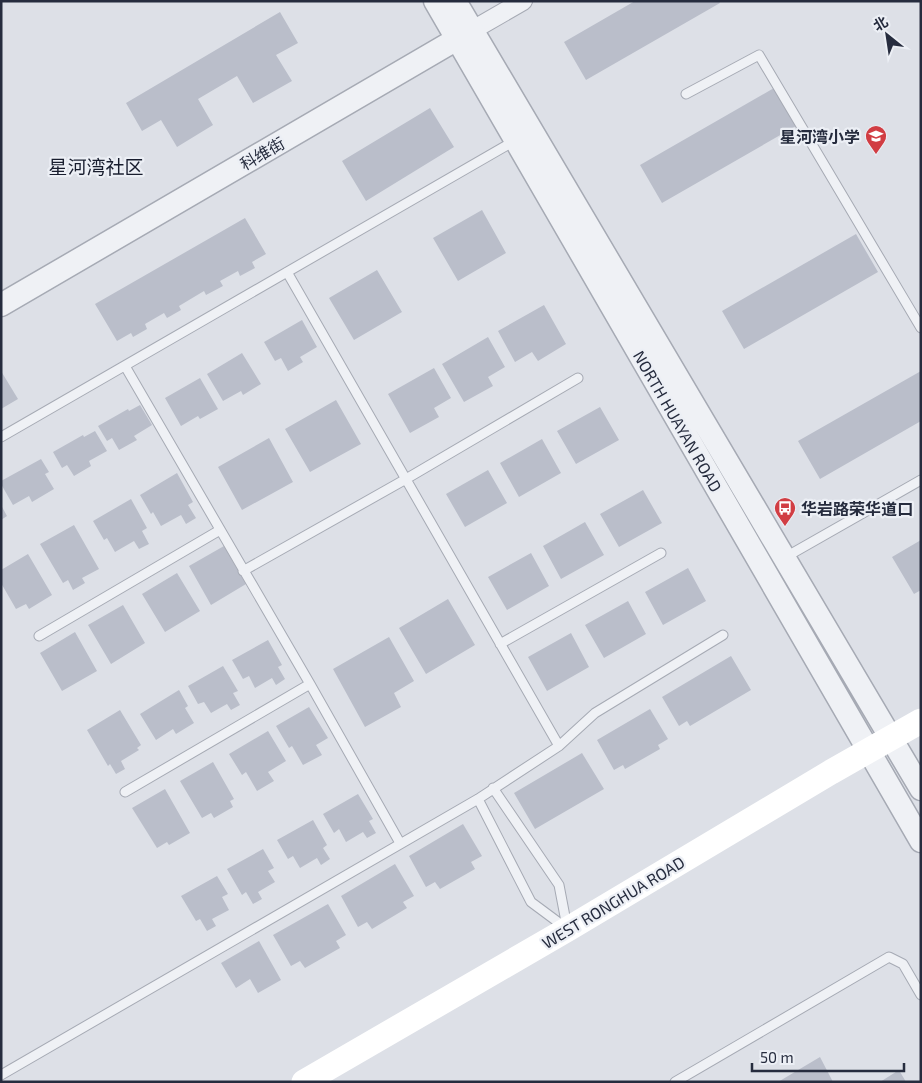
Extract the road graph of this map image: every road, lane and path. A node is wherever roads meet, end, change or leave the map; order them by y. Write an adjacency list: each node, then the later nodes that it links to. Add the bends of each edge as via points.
1 (435, 1): 4 (street, NORTH HUAYAN ROAD)
2 (455, 1): 4 (street, NORTH HUAYAN ROAD)
3 (523, 1): 4 (street, 科维街)
4 (464, 35): 6 (street, NORTH HUAYAN ROAD); 8 (street, 科维街); 17 (street, NORTH HUAYAN ROAD)
5 (686, 94): 9 (lane, via 759,55)
6 (516, 140): 7 (lane); 26 (street, NORTH HUAYAN ROAD)
7 (287, 272): 10 (lane); 13 (lane)
8 (1, 305)
9 (921, 328)
10 (125, 366): 12 (lane); 15 (lane)
11 (578, 378): 13 (lane)
12 (1, 437)
13 (406, 479): 18 (lane); 21 (lane)
14 (921, 480): 17 (lane)
15 (220, 530): 18 (lane); 20 (lane)
16 (661, 553): 21 (lane)
17 (784, 558): 24 (street, NORTH HUAYAN ROAD)
18 (243, 571): 22 (lane)
19 (723, 635): 25 (lane, via 594,713)
20 (39, 636)
21 (500, 644): 25 (lane)
22 (310, 684): 29 (lane); 32 (lane)
23 (921, 721): 24 (main road, WEST RONGHUA ROAD)
24 (891, 738): 26 (main road, WEST RONGHUA ROAD); 28 (street, NORTH HUAYAN ROAD)
25 (559, 746): 27 (lane)
26 (868, 751): 31 (street, NORTH HUAYAN ROAD); 33 (main road, WEST RONGHUA ROAD)
27 (493, 788): 30 (lane); 33 (lane, via 559,886)
28 (921, 789)
29 (125, 792)
30 (478, 799): 32 (lane); 33 (lane, via 531,902)
31 (921, 841)
32 (400, 844): 35 (lane)
33 (568, 929): 36 (main road, WEST RONGHUA ROAD)
34 (921, 995): 37 (lane, via 902,964 888,958)
35 (1, 1075)
36 (304, 1082)
37 (675, 1082)

